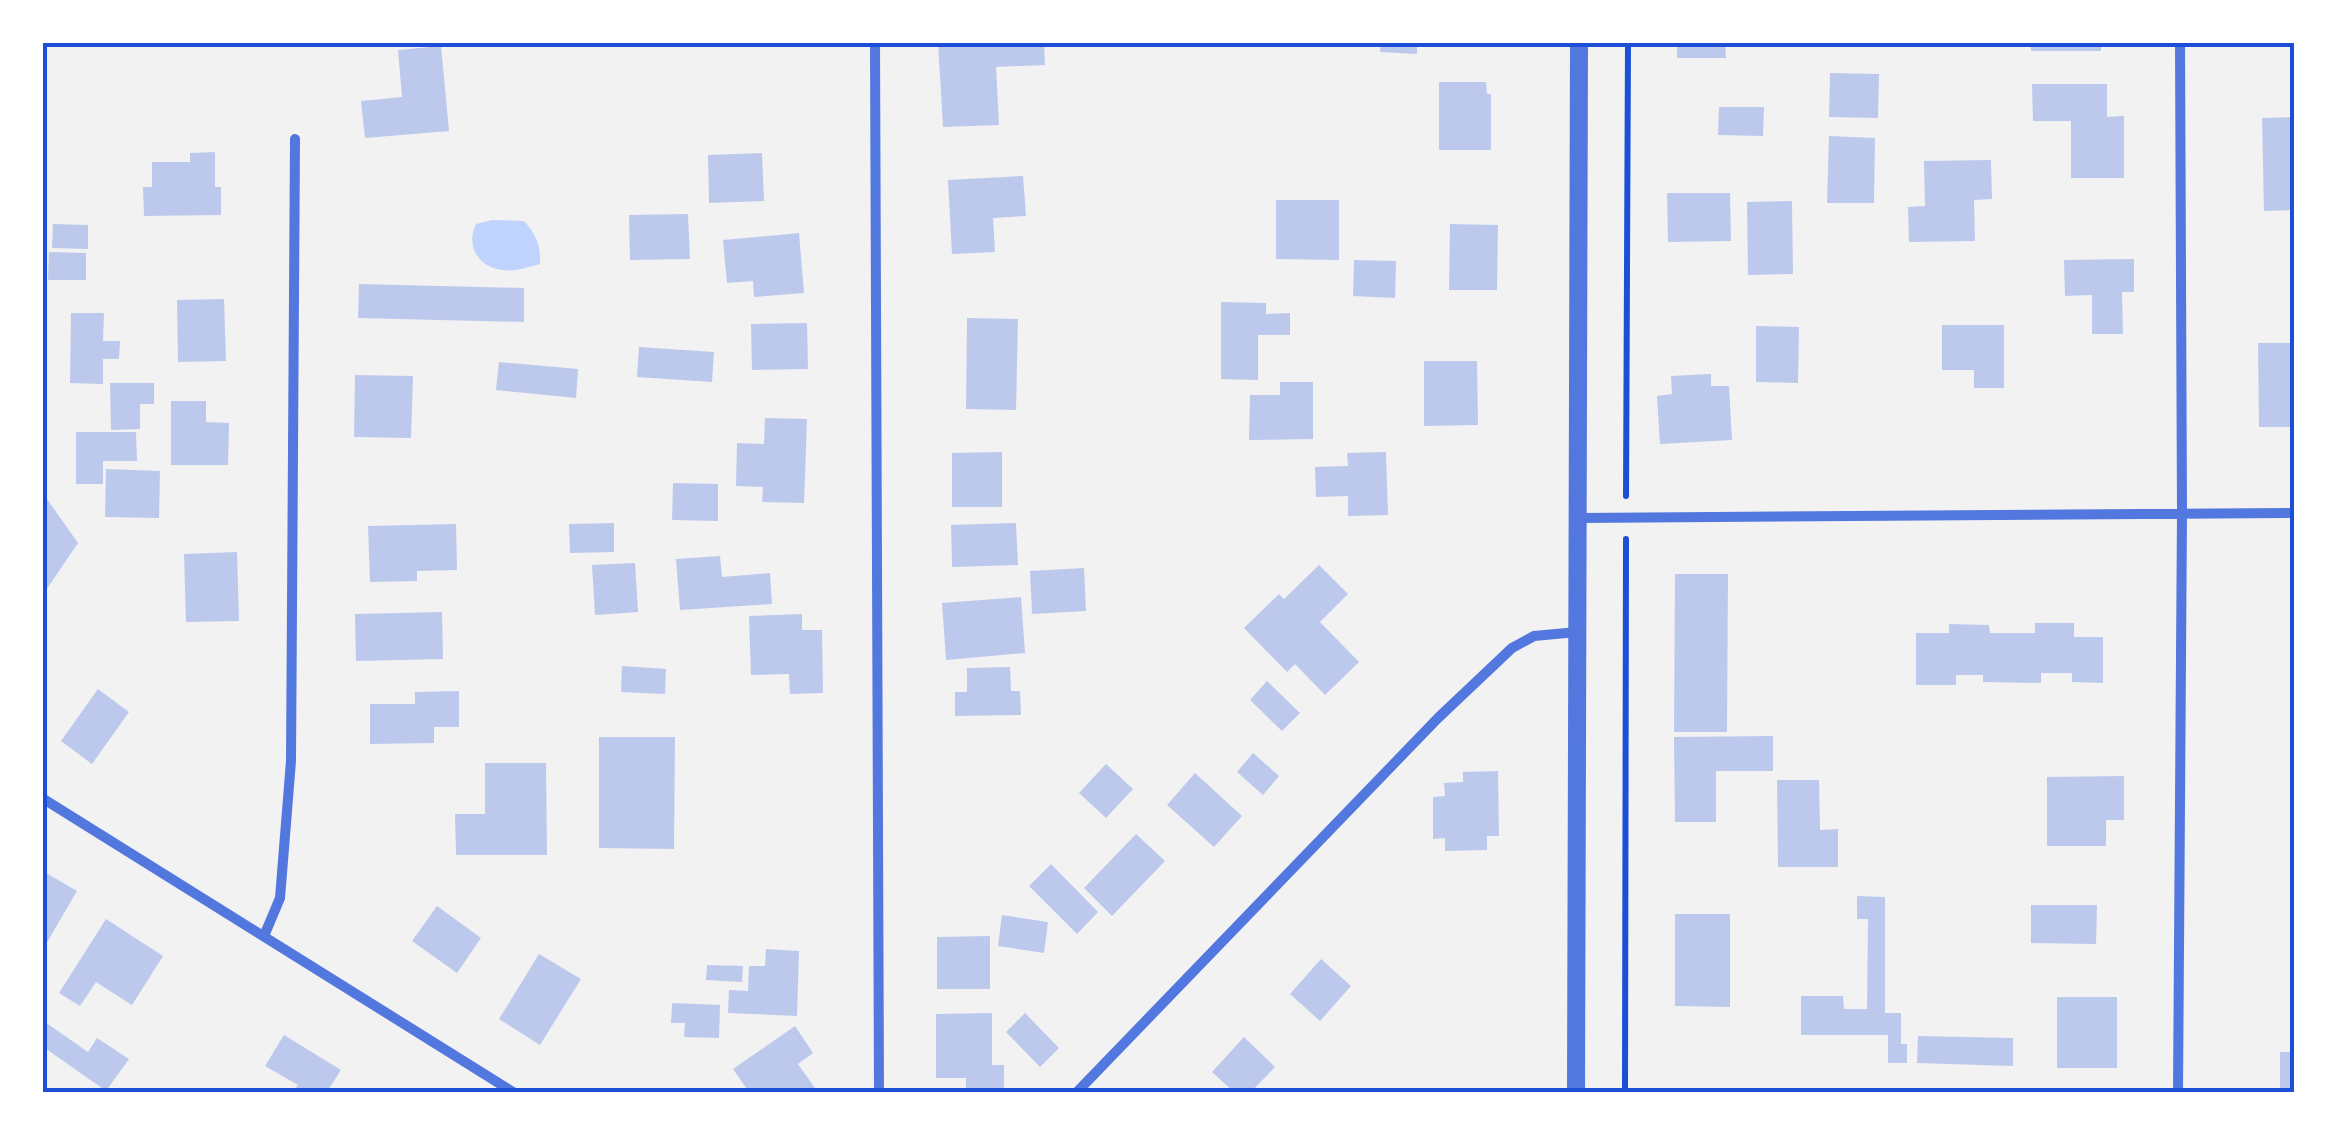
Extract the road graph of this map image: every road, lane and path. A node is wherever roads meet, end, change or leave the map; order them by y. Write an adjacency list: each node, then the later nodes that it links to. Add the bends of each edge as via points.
1 (875, 42): 14 (street)
2 (1579, 42): 8 (street)
3 (1628, 42): 9 (path)
4 (2180, 42): 6 (street)
5 (296, 139): 12 (street, via 292,761 280,898)
6 (2182, 512): 7 (street); 9 (street); 18 (street)
7 (2294, 513)
8 (1578, 518): 9 (street); 10 (street)
9 (1626, 518): 17 (path)
10 (1578, 632): 15 (street, via 1534,636 1512,648); 16 (street)
11 (42, 798): 12 (street)
12 (264, 936): 13 (street)
13 (514, 1092)
14 (879, 1092)
15 (1076, 1092)
16 (1576, 1092)
17 (1625, 1092)
18 (2178, 1092)

